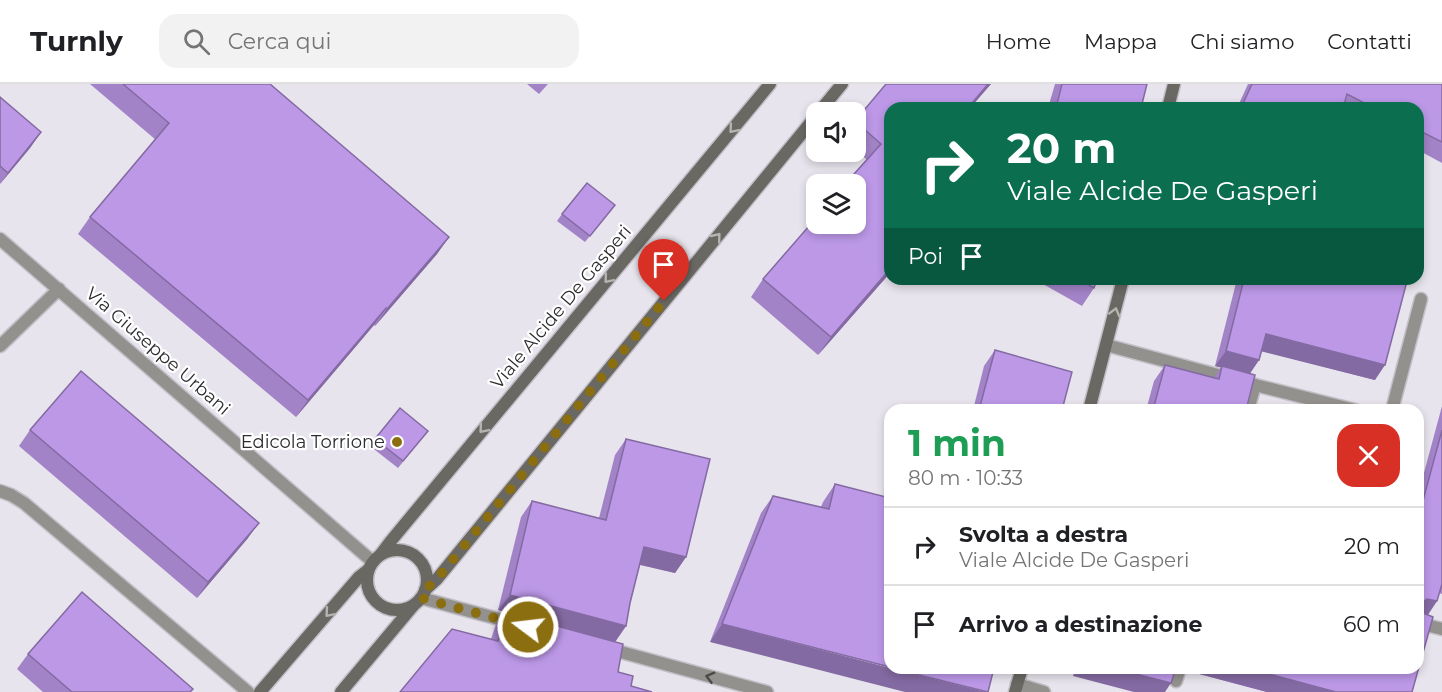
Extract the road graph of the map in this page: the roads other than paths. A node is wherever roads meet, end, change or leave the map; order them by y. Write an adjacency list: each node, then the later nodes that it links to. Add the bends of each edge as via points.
1 (770, 84): 19 (main road, Viale Alcide De Gasperi, one-way to 19)
2 (842, 84): 4 (main road)
3 (1174, 84): 5 (main road)
4 (827, 102)
5 (1170, 102)
6 (806, 127): 20 (main road, one-way to 6)
7 (0, 239): 9 (street, Via Giuseppe Urbani)
8 (1121, 285): 11 (main road, one-way to 8)
9 (59, 289): 12 (street); 19 (street, Via Giuseppe Urbani)
10 (1421, 299): 17 (street)
11 (1106, 345): 13 (street); 14 (main road)
12 (0, 346)
13 (1255, 385): 15 (street); 16 (street)
14 (1091, 404)
15 (1250, 404)
16 (1331, 404)
17 (1394, 404)
18 (0, 491): 28 (street, via 24,503)
19 (374, 562): 20 (main road, via 393,550 416,557 427,576); 20 (main road, via 367,581 370,594 382,606 402,610); 29 (main road, Viale Alcide De Gasperi, one-way to 29)
20 (420, 597): 22 (street); 30 (main road)
21 (1424, 624): 23 (street)
22 (531, 628)
23 (1442, 629)
24 (598, 646): 31 (street, one-way to 24)
25 (1178, 674): 26 (street)
26 (1176, 681)
27 (1016, 688): 32 (street)
28 (248, 692)
29 (260, 692)
30 (341, 692)
31 (766, 692)
32 (1044, 692)

